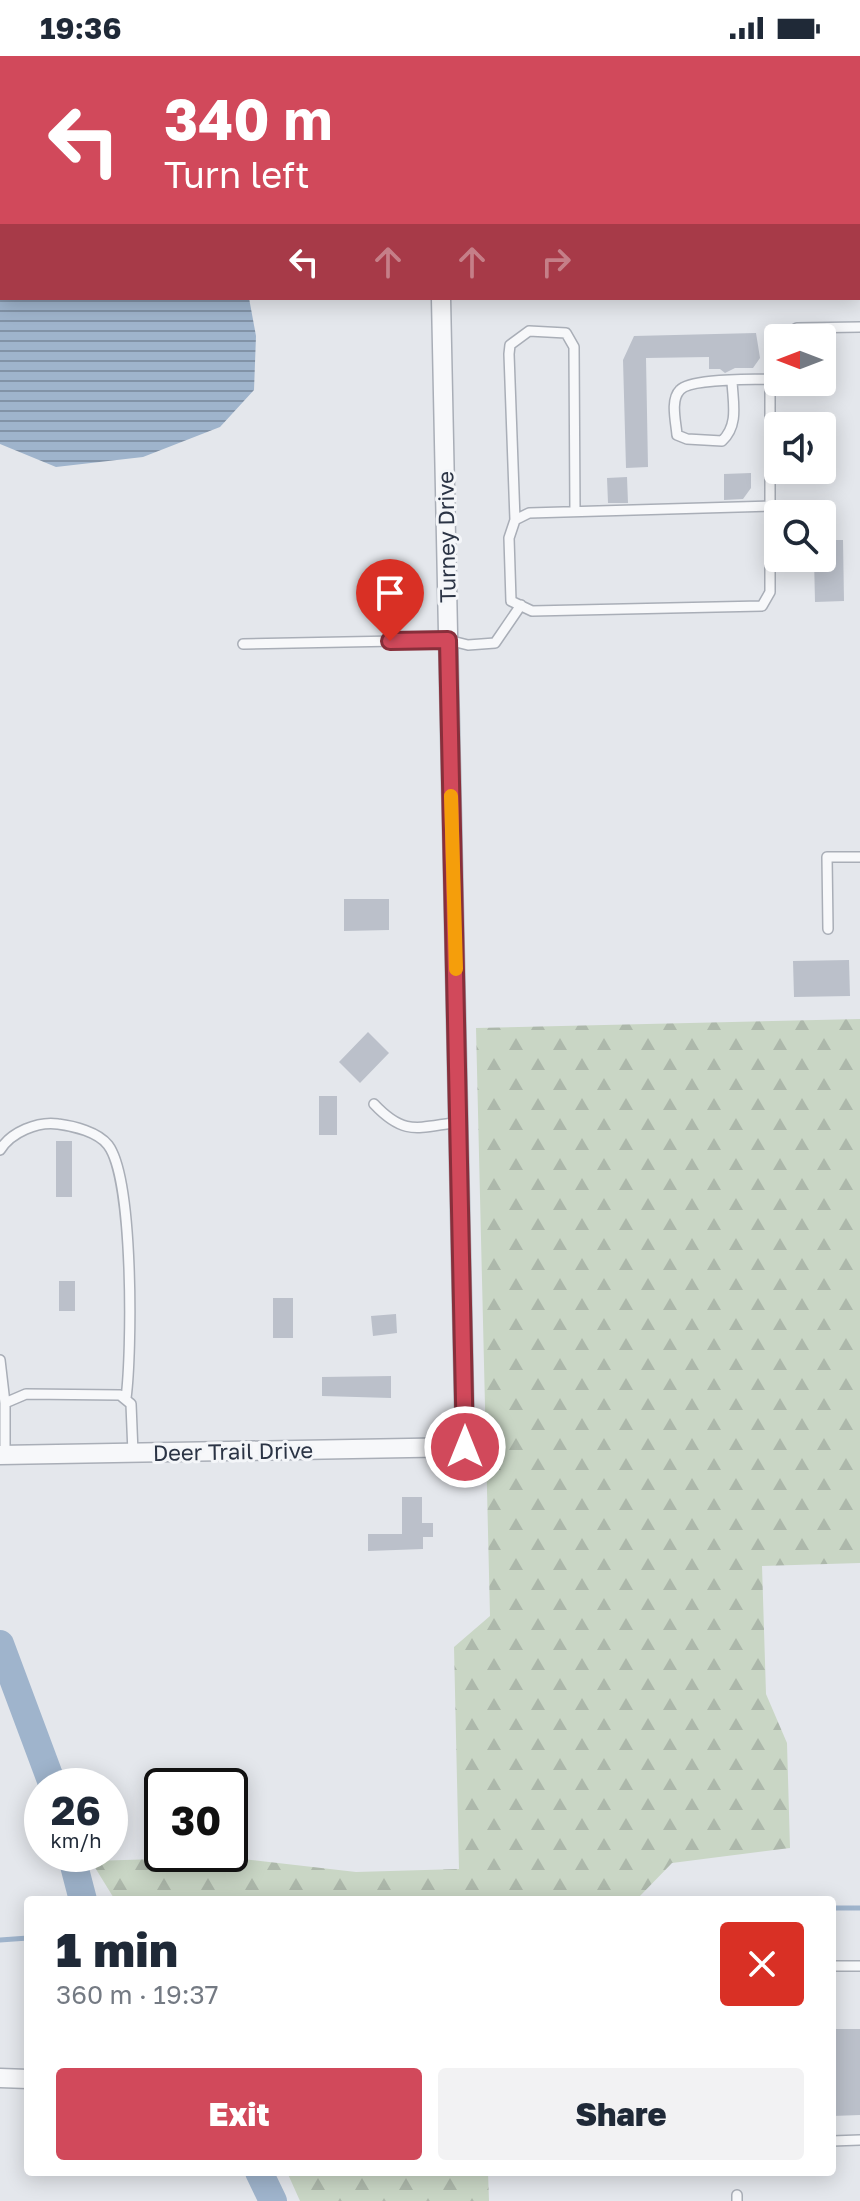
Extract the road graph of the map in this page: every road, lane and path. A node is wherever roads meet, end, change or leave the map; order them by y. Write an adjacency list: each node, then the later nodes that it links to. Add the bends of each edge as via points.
1 (441, 300): 13 (street, Turney Drive)
2 (836, 327): 3 (lane)
3 (860, 327)
4 (764, 379): 5 (lane)
5 (732, 381): 5 (lane, via 680,390 675,403 677,435 722,441 734,423)
6 (770, 396): 7 (lane)
7 (772, 500)
8 (764, 506): 9 (lane)
9 (575, 511): 10 (lane, via 529,513); 10 (lane, via 574,347 566,333 529,331 510,345 509,354)
10 (515, 520): 12 (lane, via 509,538 511,601)
11 (770, 572): 12 (lane, via 770,592 762,606 532,611)
12 (521, 605): 13 (lane, via 495,643)
13 (448, 640): 14 (lane); 18 (street, Turney Drive)
14 (243, 644)
15 (860, 857): 16 (lane, via 827,857)
16 (828, 929)
17 (374, 1104): 18 (lane, via 398,1126)
18 (460, 1122): 23 (street, Turney Drive)
19 (0, 1150): 21 (lane, via 28,1127 53,1123 80,1128 107,1143 122,1174 131,1358)
20 (0, 1360): 22 (lane)
21 (126, 1398): 22 (lane, via 113,1393 26,1394); 24 (lane, via 131,1404)
22 (5, 1403): 25 (lane)
23 (465, 1447): 24 (street, Deer Trail Drive)
24 (133, 1453): 25 (street, Deer Trail Drive)
25 (2, 1455)
26 (836, 1966): 27 (lane)
27 (860, 1966)
28 (0, 2078): 29 (street)
29 (24, 2079)
30 (860, 2140): 31 (lane)
31 (836, 2141)

